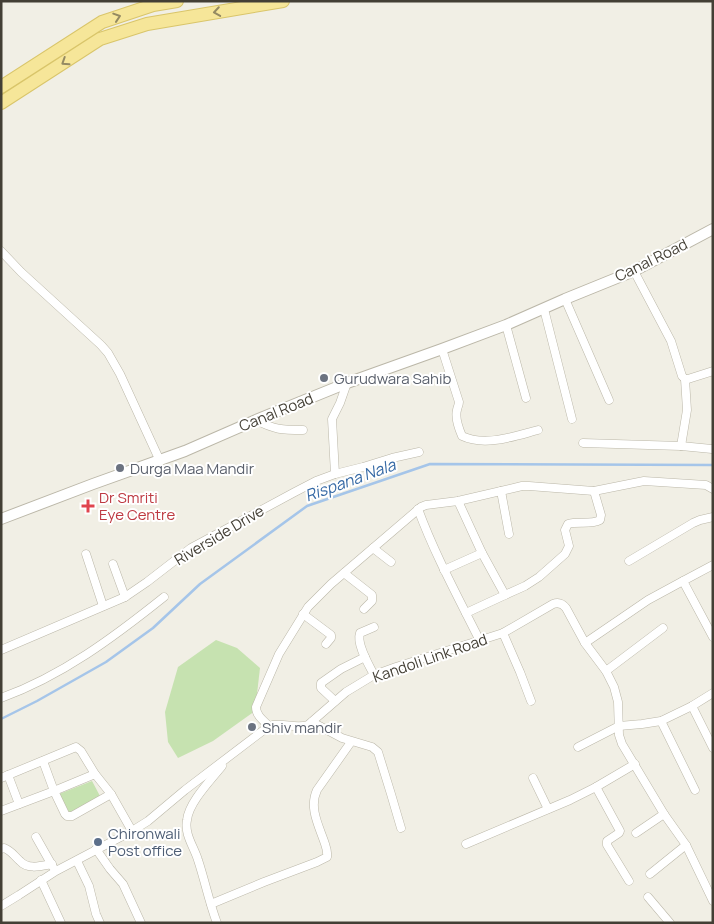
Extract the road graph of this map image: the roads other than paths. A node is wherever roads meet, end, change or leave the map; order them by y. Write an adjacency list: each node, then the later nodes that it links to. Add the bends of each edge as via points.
1 (177, 1): 3 (main road, one-way to 1, via 102,22 153,5)
2 (283, 1): 4 (main road, one-way to 4, via 146,24 100,39)
3 (1, 88)
4 (1, 103)
5 (713, 229): 7 (street, Canal Road)
6 (1, 251): 25 (street, via 108,353)
7 (634, 271): 8 (street, Canal Road); 13 (street, via 666,330)
8 (565, 299): 9 (street, Canal Road); 16 (street)
9 (544, 308): 10 (street, Canal Road); 17 (street)
10 (506, 325): 11 (street, Canal Road); 15 (street)
11 (442, 350): 14 (street, Canal Road); 20 (street, via 459,402 456,415 462,436 494,440)
12 (713, 371): 13 (street)
13 (685, 379): 22 (street, via 687,410)
14 (348, 383): 18 (street, Canal Road); 26 (street, via 332,419)
15 (526, 398)
16 (608, 400)
17 (572, 419)
18 (256, 420): 19 (street, via 277,429); 25 (street, Canal Road)
19 (303, 430)
20 (538, 430)
21 (583, 443): 22 (street)
22 (681, 446): 23 (street)
23 (712, 449)
24 (419, 452): 26 (street, Riverside Drive)
25 (160, 461): 33 (street, Canal Road)
26 (335, 474): 46 (street, Riverside Drive, via 293,492 190,548)
27 (713, 489): 29 (street, via 706,485 644,481)
28 (501, 491): 29 (street, via 529,486); 30 (street); 34 (street)
29 (594, 491): 45 (street, via 600,520 568,524 565,554 526,586)
30 (458, 501): 31 (street); 36 (street)
31 (418, 509): 35 (street); 42 (street)
32 (713, 517): 38 (street, via 694,523)
33 (1, 519)
34 (509, 534)
35 (373, 548): 39 (street); 43 (street)
36 (482, 553): 42 (street); 45 (street)
37 (86, 554): 48 (street)
38 (629, 561)
39 (391, 562)
40 (113, 564): 46 (street)
41 (713, 564): 44 (street)
42 (444, 570): 50 (street)
43 (344, 572): 49 (street, via 372,595 372,601); 51 (street)
44 (683, 581): 55 (street); 57 (street, via 648,600)
45 (505, 595): 50 (street)
46 (125, 597): 48 (street, Riverside Drive)
47 (164, 597): 64 (street, via 68,667)
48 (103, 606): 59 (street, Riverside Drive)
49 (364, 609)
50 (466, 613): 56 (street)
51 (303, 614): 58 (street, via 331,635); 70 (street, via 279,654 256,707)
52 (374, 627): 60 (street, via 359,636)
53 (663, 628): 61 (street)
54 (503, 633): 56 (street, Kandoli Link Road); 57 (street, Kandoli Link Road, via 558,603 566,608); 66 (street)
55 (713, 637)
56 (480, 641): 62 (street, Kandoli Link Road)
57 (586, 643): 61 (street)
58 (326, 644)
59 (1, 650)
60 (365, 657): 62 (street); 65 (street, via 321,683 321,688)
61 (606, 671): 71 (street, via 616,695)
62 (374, 675): 65 (street, Kandoli Link Road)
63 (713, 693): 67 (street)
64 (1, 698)
65 (336, 701): 69 (street, Kandoli Link Road)
66 (531, 701)
67 (692, 706): 68 (street); 74 (street)
68 (662, 721): 71 (street); 82 (street)
69 (312, 722): 70 (street, via 301,727); 72 (street)
70 (269, 726): 75 (street)
71 (619, 726): 73 (street); 77 (street, via 622,744)
72 (352, 742): 89 (street, via 372,747 378,752); 104 (street, via 314,795 326,857)
73 (578, 747)
74 (713, 748)
75 (231, 756): 90 (street); 104 (street, via 194,804 186,821)
76 (43, 761): 78 (street, via 76,747); 79 (street); 83 (street)
77 (635, 764): 81 (street); 88 (street)
78 (96, 774): 83 (street); 84 (street)
79 (4, 776): 85 (street)
80 (534, 778): 86 (street)
81 (596, 787): 86 (street); 101 (street, via 620,831 607,841 607,845)
82 (695, 790)
83 (54, 791): 84 (street, via 65,814 70,816); 85 (street)
84 (110, 794): 90 (street)
85 (19, 804): 87 (street)
86 (548, 809): 93 (street)
87 (1, 811)
88 (664, 814): 91 (street); 94 (street)
89 (401, 828)
90 (132, 831): 96 (street)
91 (636, 833)
92 (36, 837): 98 (street)
93 (466, 844)
94 (686, 845): 99 (street); 103 (street)
95 (1, 849): 98 (street, via 12,852 25,866)
96 (96, 849): 97 (street); 109 (street, via 123,884)
97 (77, 861): 98 (street); 108 (street, via 89,886)
98 (54, 868): 100 (street)
99 (650, 874)
100 (41, 880): 105 (street); 107 (street)
101 (629, 881)
102 (648, 897): 110 (street)
103 (713, 901)
104 (210, 904): 106 (street)
105 (1, 906)
106 (215, 922)
107 (60, 923)
108 (100, 923)
109 (141, 923)
110 (670, 923)

